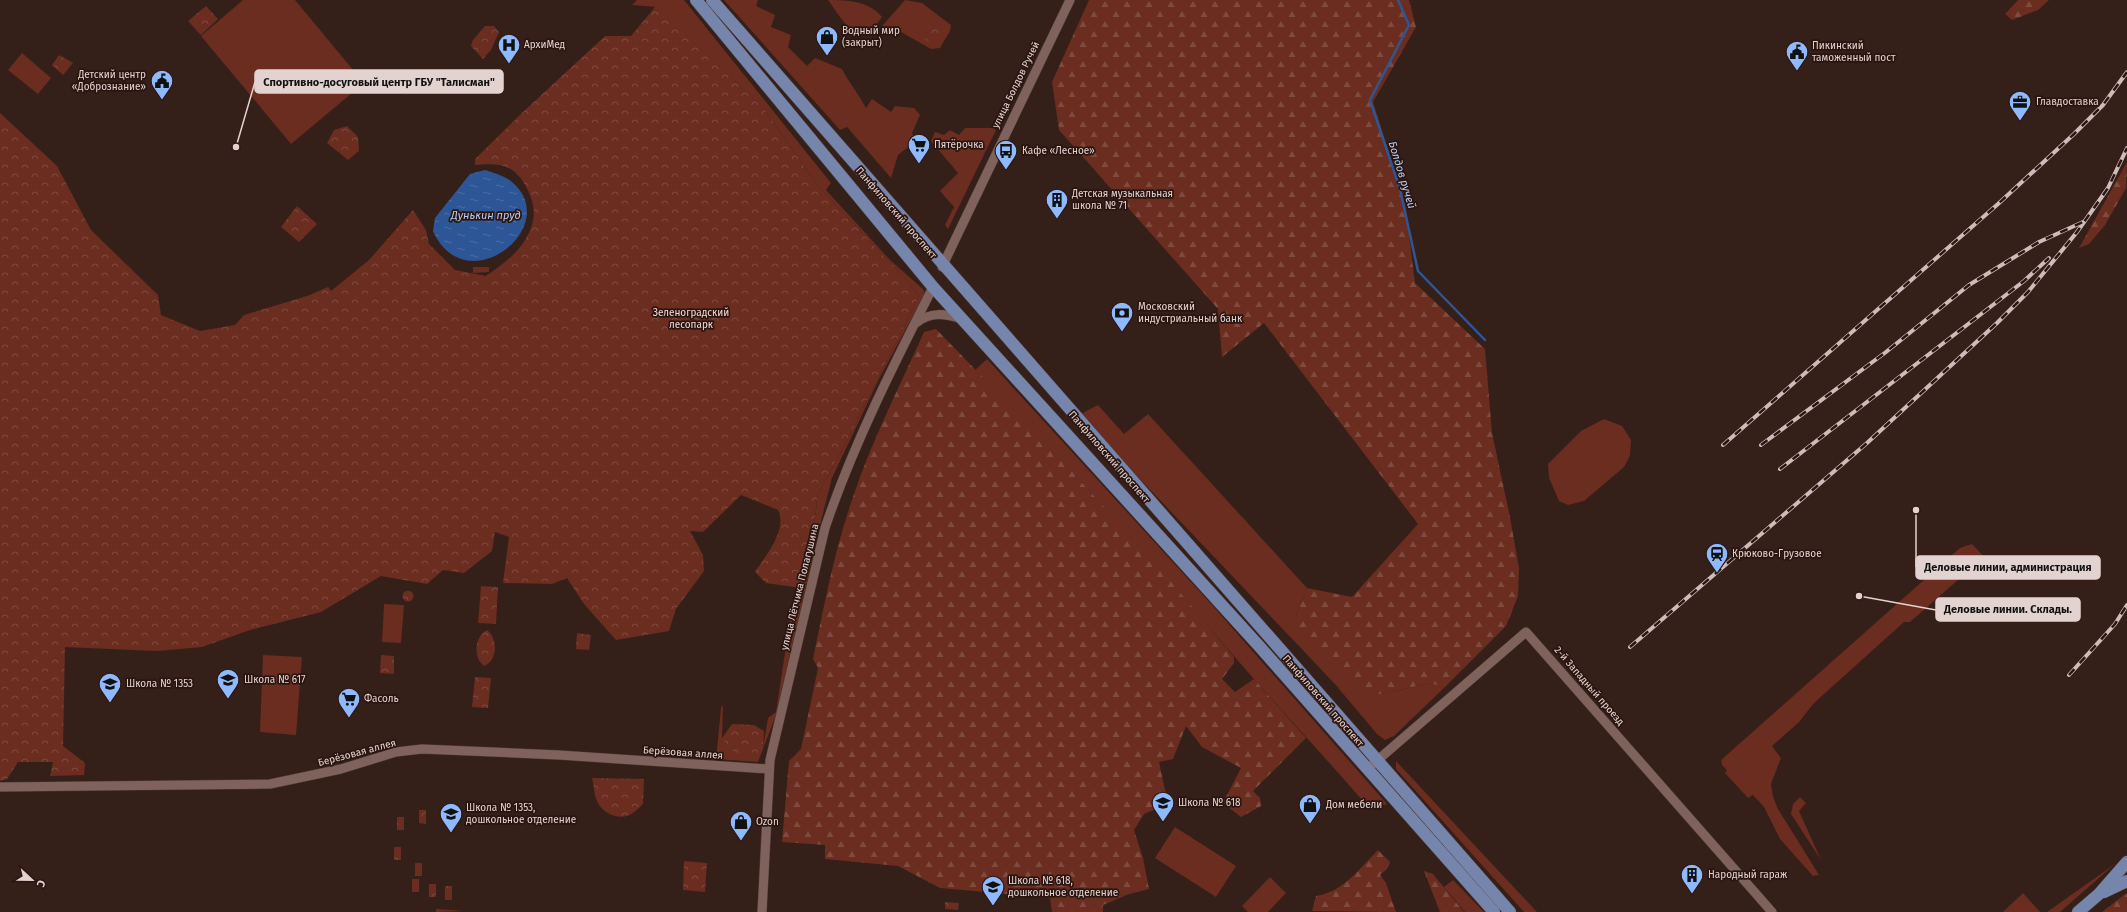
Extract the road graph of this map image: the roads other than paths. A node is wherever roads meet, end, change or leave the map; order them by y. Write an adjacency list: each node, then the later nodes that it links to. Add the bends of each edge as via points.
1 (696, 0): 5 (main road, Панфиловский проспект)
2 (712, 0): 4 (main road, Панфиловский проспект)
3 (1070, 0): 4 (street, улица Болдов Ручей)
4 (942, 267): 5 (main road); 8 (main road, Панфиловский проспект)
5 (933, 287): 6 (main road, Панфиловский проспект); 7 (street, улица Лётчика Полагушина)
6 (962, 319): 7 (street, via 932,314); 8 (main road, Панфиловский проспект, via 1259,646)
7 (915, 324): 9 (street, улица Лётчика Полагушина, via 862,434 825,528 773,742)
8 (1373, 765): 15 (main road, Панфиловский проспект); 16 (main road, Панфиловский проспект); 17 (street, 2-й Западный проезд, via 1526,632)
9 (769, 770): 10 (street, Берёзовая аллея, via 559,755 422,749 396,752 341,769 270,784); 14 (street, улица Лётчика Полагушина)
10 (0, 787)
11 (2127, 862): 13 (main road)
12 (2127, 881): 13 (main road)
13 (2099, 894): 18 (main road)
14 (762, 912)
15 (1494, 912)
16 (1510, 912)
17 (1772, 912)
18 (2078, 912)

